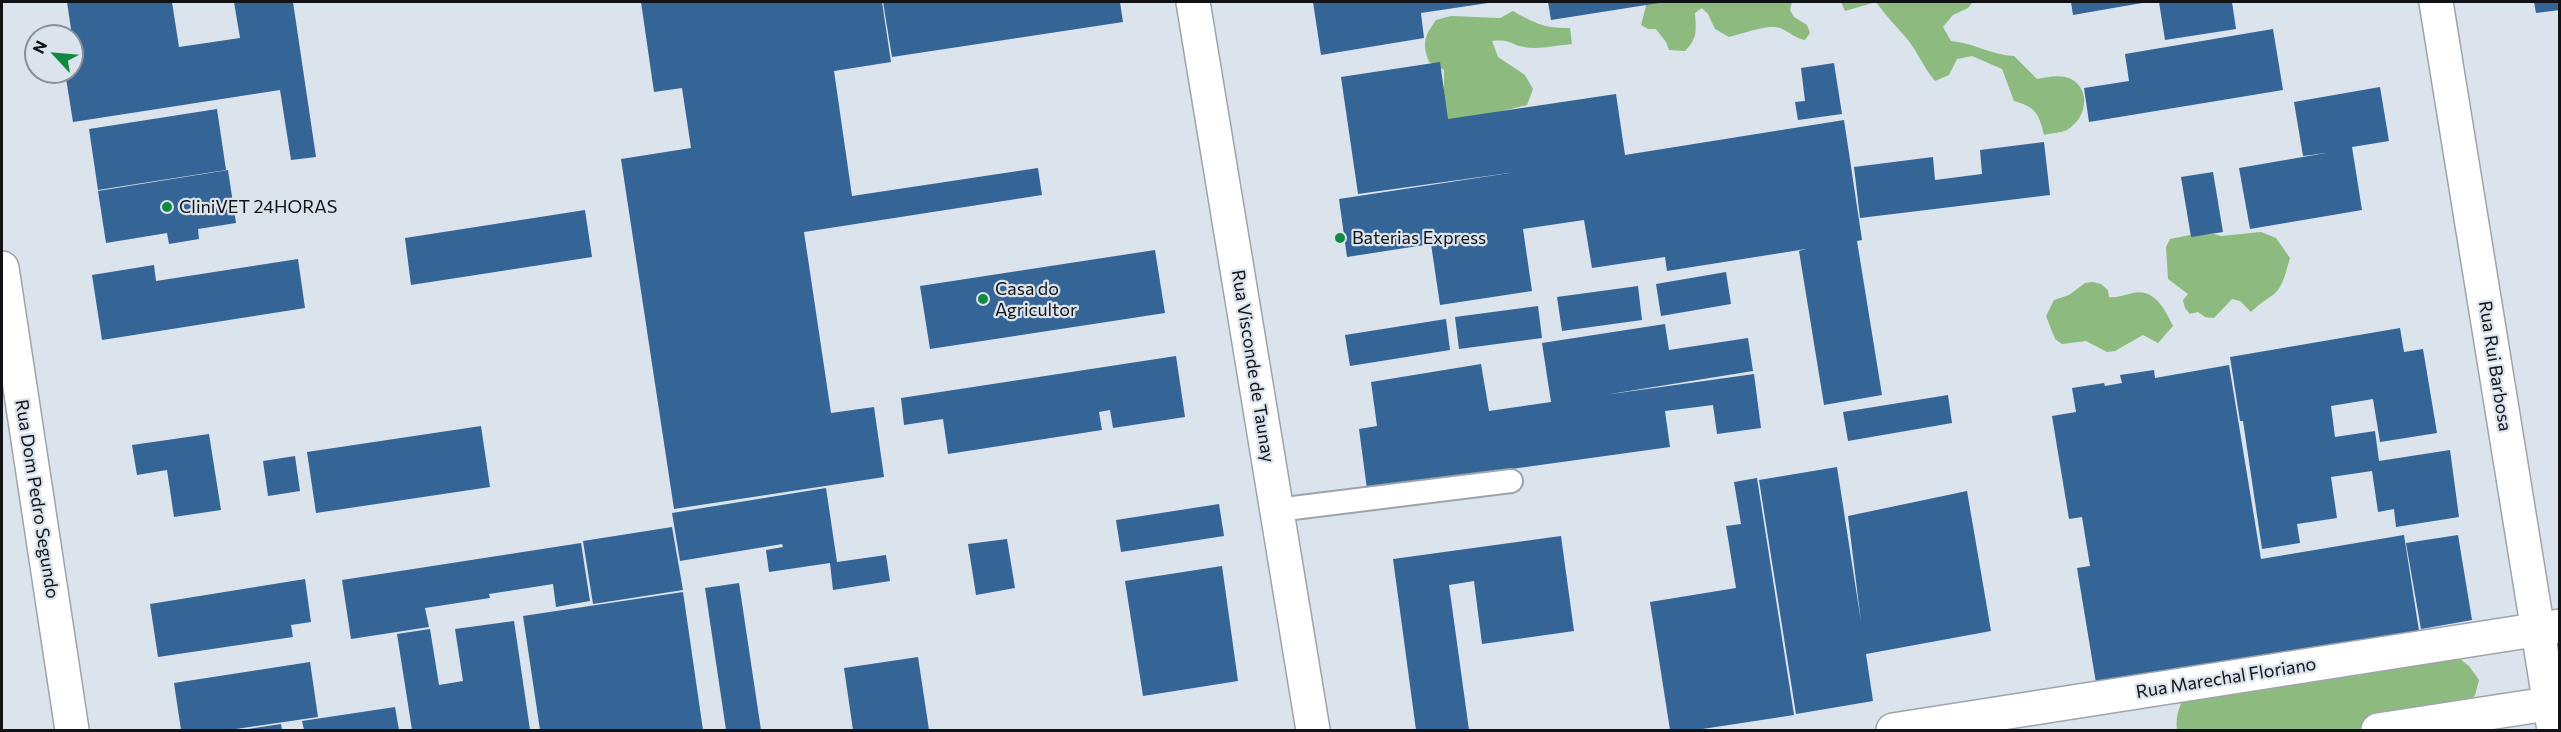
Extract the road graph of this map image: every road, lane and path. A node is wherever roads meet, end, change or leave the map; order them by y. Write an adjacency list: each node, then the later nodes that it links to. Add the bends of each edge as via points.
1 (1193, 2): 5 (street, Rua Visconde de Taunay)
2 (2436, 2): 6 (street, Rua Rui Barbosa)
3 (2, 268): 8 (street, Rua Dom Pedro Segundo)
4 (1511, 481): 5 (lane)
5 (1277, 510): 9 (street, Rua Visconde de Taunay)
6 (2549, 628): 7 (street, Rua Rui Barbosa); 10 (street, Rua Marechal Floriano)
7 (2554, 712): 11 (street)
8 (72, 730)
9 (1313, 730)
10 (1893, 730)
11 (2378, 730)

